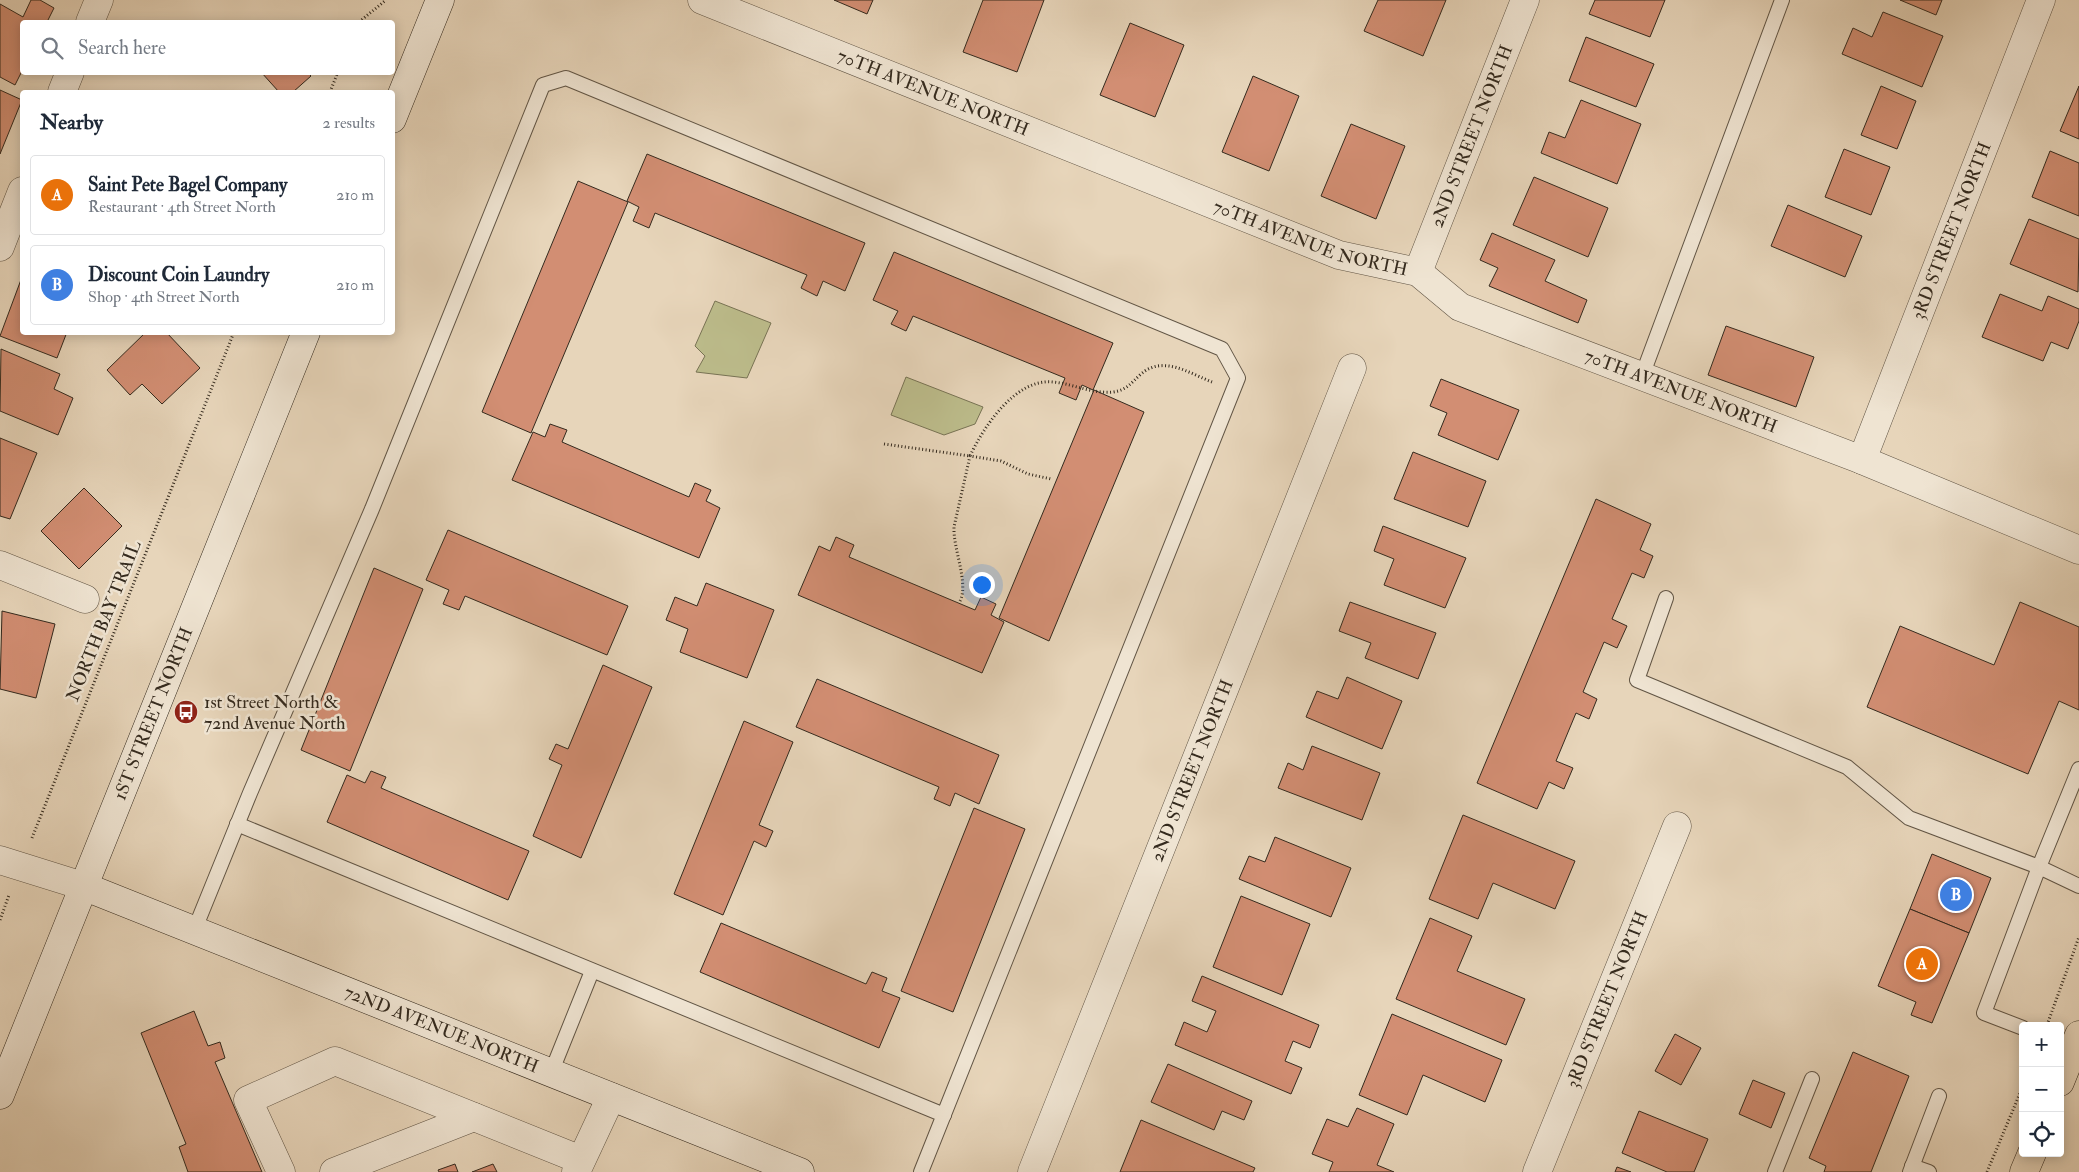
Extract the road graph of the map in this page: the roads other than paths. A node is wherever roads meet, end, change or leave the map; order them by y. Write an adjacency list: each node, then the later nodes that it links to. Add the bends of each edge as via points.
1 (99, 0): 7 (street)
2 (440, 0): 10 (street)
3 (702, 0): 13 (street, 70TH AVENUE NORTH, via 1339,255)
4 (1525, 0): 13 (street, 2ND STREET NORTH)
5 (1782, 0): 16 (lane)
6 (2041, 0): 17 (street, 3RD STREET NORTH)
7 (91, 20)
8 (69, 75): 9 (street)
9 (63, 90)
10 (395, 112)
11 (20, 196): 12 (street)
12 (0, 247)
13 (1418, 272): 16 (street, 70TH AVENUE NORTH, via 1460,307)
14 (305, 335): 27 (street, 1ST STREET NORTH)
15 (1352, 368): 47 (street, 2ND STREET NORTH)
16 (1642, 376): 17 (street, 70TH AVENUE NORTH)
17 (1862, 460): 18 (street, 70TH AVENUE NORTH)
18 (2079, 550)
19 (0, 564): 21 (street)
20 (1666, 598): 26 (lane, via 1637,680 1847,767 1909,818)
21 (85, 599)
22 (2079, 769): 26 (lane)
23 (237, 824): 29 (lane); 30 (lane); 39 (lane, via 372,509 543,85 566,78 1222,349 1238,378)
24 (1677, 826): 48 (street, 3RD STREET NORTH)
25 (10, 863): 27 (street, 72ND AVENUE NORTH)
26 (2039, 867): 28 (lane); 31 (lane, via 1984,1013)
27 (83, 886): 29 (street, 72ND AVENUE NORTH); 36 (street, 1ST STREET NORTH)
28 (2079, 886)
29 (194, 930): 34 (street, 72ND AVENUE NORTH)
30 (592, 971): 34 (lane); 39 (lane)
31 (2019, 1026)
32 (2071, 1042): 33 (main road)
33 (2064, 1067)
34 (551, 1073): 38 (street, 72ND AVENUE NORTH)
35 (1812, 1079): 49 (lane)
36 (0, 1095)
37 (1939, 1096): 42 (lane)
38 (612, 1097): 41 (street); 45 (street, 72ND AVENUE NORTH)
39 (944, 1115): 46 (lane)
40 (474, 1117): 41 (street); 43 (street, via 335,1061 248,1100); 44 (street)
41 (578, 1166)
42 (1911, 1169): 50 (lane)
43 (281, 1172)
44 (334, 1172)
45 (800, 1172)
46 (921, 1172)
47 (1032, 1172)
48 (1537, 1172)
49 (1775, 1172)
50 (1929, 1172)

